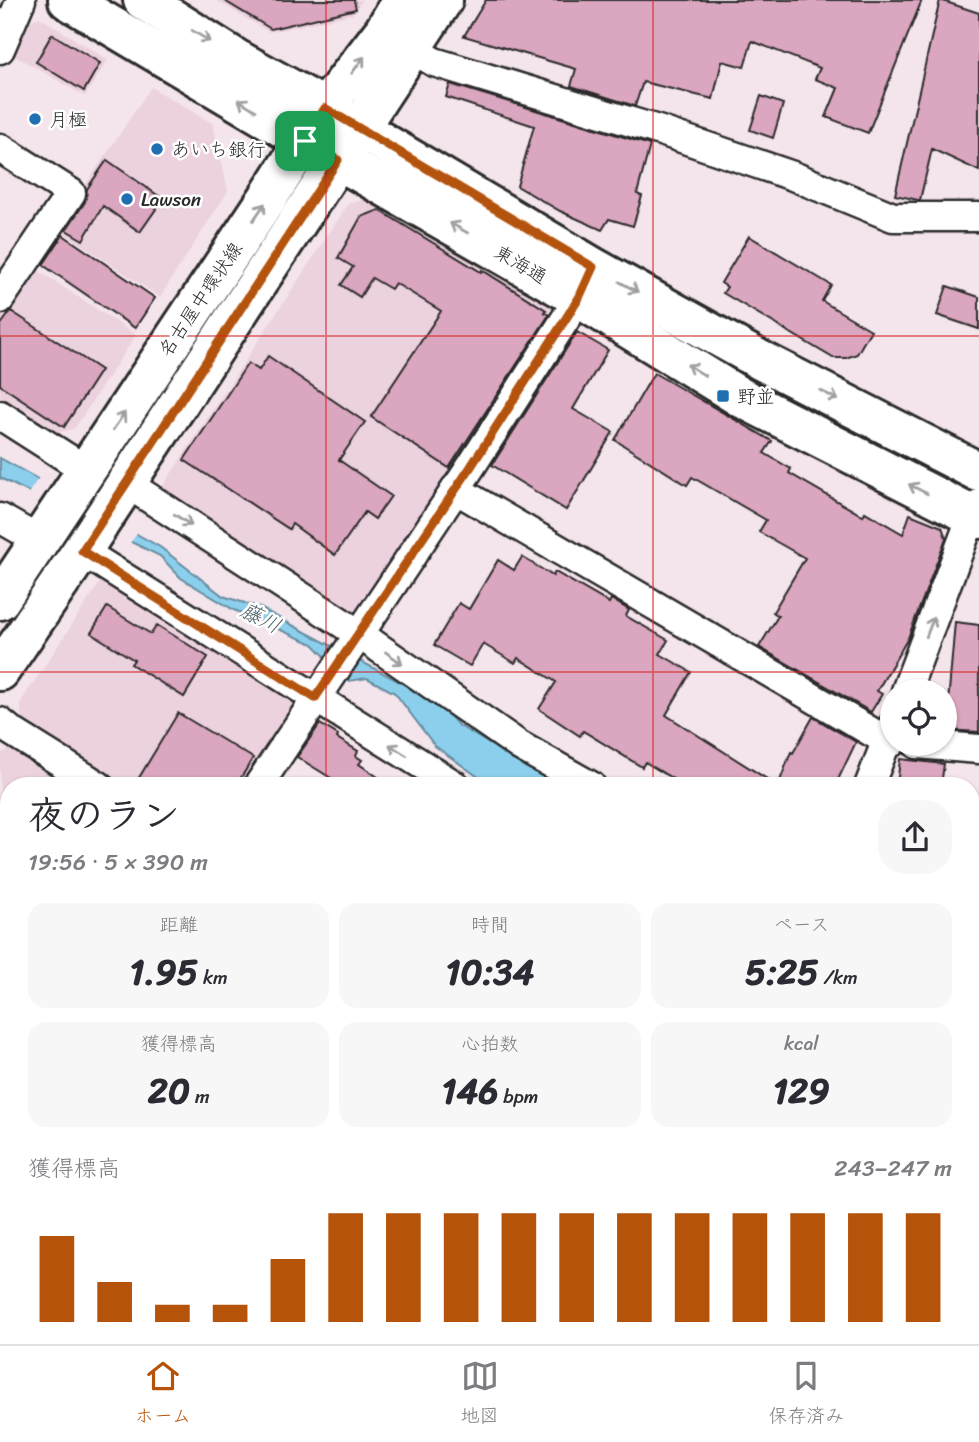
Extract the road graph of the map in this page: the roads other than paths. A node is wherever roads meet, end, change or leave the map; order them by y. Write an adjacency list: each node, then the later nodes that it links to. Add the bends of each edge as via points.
1 (21, 0): 6 (street)
2 (68, 0): 9 (main road, 東海通, one-way to 2)
3 (143, 0): 7 (main road, 東海通, one-way to 7)
4 (443, 0): 5 (main road, 名古屋中環状線)
5 (399, 27): 7 (main road, 名古屋中環状線, one-way to 5); 8 (main road, 名古屋中環状線); 12 (street, via 433,62 661,131 893,216)
6 (0, 49)
7 (325, 108): 8 (main road, 東海通); 9 (main road, 名古屋中環状線)
8 (358, 129): 11 (main road, 名古屋中環状線); 13 (main road, 東海通)
9 (305, 141): 11 (main road, 東海通); 17 (main road, 名古屋中環状線, one-way to 9)
10 (0, 148): 14 (street, via 71,193)
11 (338, 160): 13 (main road, 東海通, one-way to 11); 18 (main road, 名古屋中環状線)
12 (979, 216)
13 (586, 283): 16 (main road, 東海通, one-way to 16, via 760,360); 19 (street); 20 (main road, 東海通, one-way to 13, via 740,397)
14 (0, 299)
15 (0, 415): 17 (street)
16 (979, 472)
17 (83, 474): 22 (main road, 名古屋中環状線)
18 (122, 489): 23 (main road, 名古屋中環状線); 25 (street, one-way to 25)
19 (455, 489): 25 (street); 30 (street)
20 (977, 513): 27 (street, one-way to 20)
21 (0, 518): 22 (street)
22 (44, 535): 24 (main road, 名古屋中環状線)
23 (84, 549): 26 (main road, 名古屋中環状線); 28 (street)
24 (0, 600)
25 (355, 639): 28 (street); 37 (street, one-way to 37)
26 (0, 671)
27 (911, 679)
28 (318, 693): 35 (street); 36 (street, one-way to 28)
29 (0, 722): 34 (street)
30 (880, 731)
31 (957, 747): 32 (street)
32 (979, 749)
33 (882, 756): 38 (street)
34 (85, 777)
35 (264, 777)
36 (443, 777)
37 (575, 777)
38 (873, 777)

